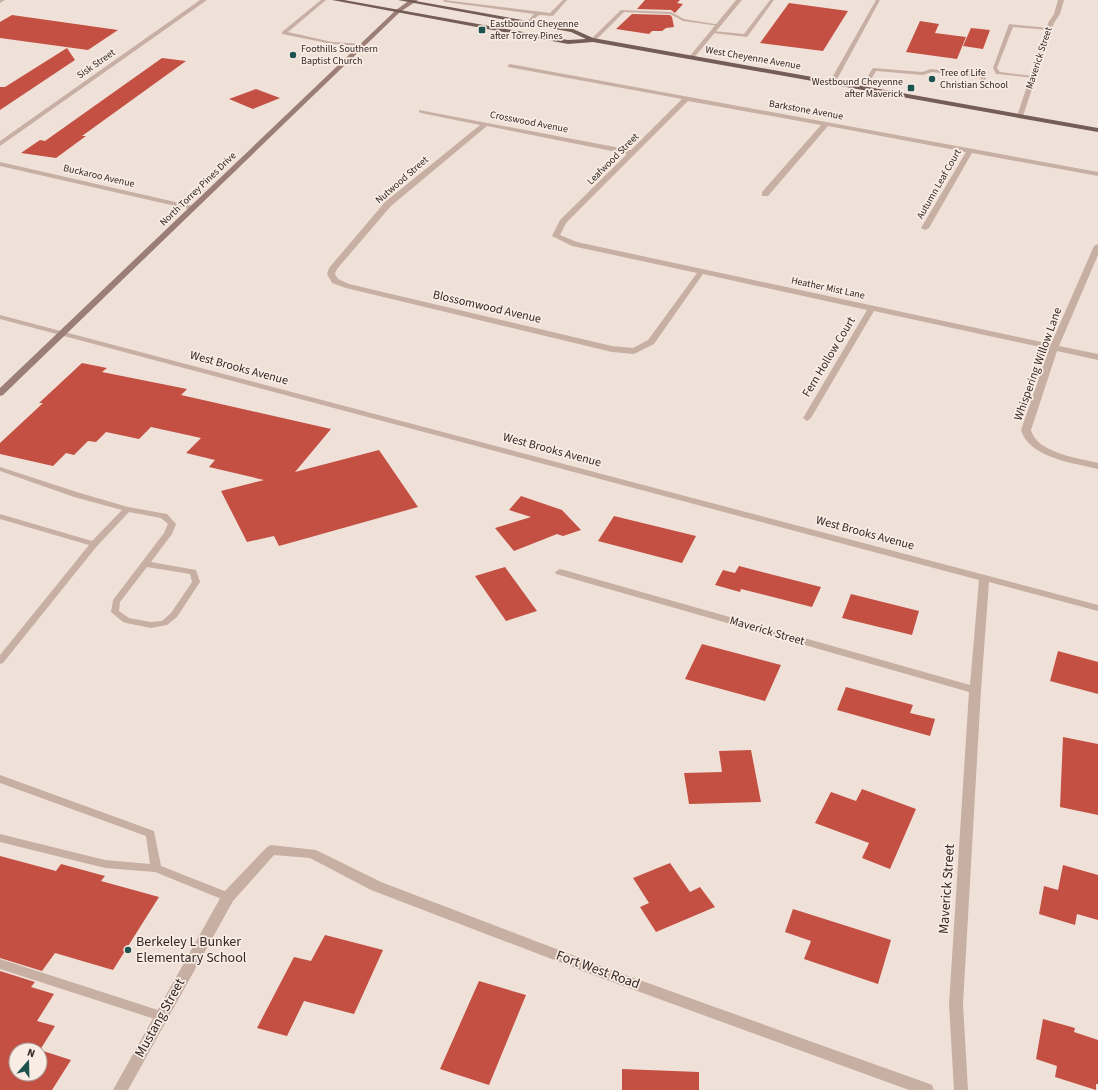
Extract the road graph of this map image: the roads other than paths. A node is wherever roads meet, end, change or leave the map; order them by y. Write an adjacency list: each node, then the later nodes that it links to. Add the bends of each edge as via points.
1 (204, 0): 32 (street, Sisk Street)
2 (324, 0): 19 (lane, via 284,33 332,43)
3 (335, 0): 12 (main road, West Cheyenne Avenue)
4 (401, 0): 10 (main road, West Cheyenne Avenue)
5 (566, 0): 13 (lane, via 551,15)
6 (739, 0): 15 (street)
7 (772, 0): 17 (lane, via 745,36)
8 (878, 0): 23 (lane)
9 (1061, 0): 16 (street, Maverick Street)
10 (412, 1): 12 (main road, North Torrey Pines Drive); 14 (main road, West Cheyenne Avenue)
11 (446, 1): 13 (lane)
12 (398, 11): 18 (main road, West Cheyenne Avenue, via 568,42); 19 (main road, North Torrey Pines Drive)
13 (538, 13): 14 (lane)
14 (528, 23): 18 (main road, West Cheyenne Avenue, via 573,31)
15 (719, 25): 17 (street); 18 (lane, via 683,20 671,13 623,11)
16 (1048, 30): 22 (street, Maverick Street); 22 (lane, via 1012,25 996,68 998,73)
17 (712, 32): 20 (street)
18 (592, 40): 20 (main road, West Cheyenne Avenue)
19 (363, 45): 38 (main road, North Torrey Pines Drive)
20 (691, 58): 23 (main road, West Cheyenne Avenue)
21 (510, 66): 26 (street, Barkstone Avenue)
22 (1033, 77): 28 (street, Maverick Street)
23 (832, 83): 25 (main road, West Cheyenne Avenue)
24 (980, 85): 25 (lane, via 984,77 931,70 923,74 875,69)
25 (863, 88): 28 (main road, West Cheyenne Avenue)
26 (687, 98): 30 (street, Barkstone Avenue); 34 (street, Leafwood Street)
27 (421, 111): 29 (street, Crosswood Avenue)
28 (1020, 116): 31 (main road, West Cheyenne Avenue)
29 (485, 124): 34 (street, Crosswood Avenue); 43 (street, Nutwood Street, via 388,204 333,268)
30 (826, 124): 33 (street, Barkstone Avenue); 37 (street)
31 (1098, 130)
32 (0, 144)
33 (970, 151): 36 (street, Barkstone Avenue); 39 (street, Autumn Leaf Court)
34 (633, 153): 40 (street, Leafwood Street, via 562,222)
35 (0, 164): 38 (street, Buckaroo Avenue)
36 (1098, 174)
37 (765, 194)
38 (193, 208): 46 (main road, North Torrey Pines Drive)
39 (925, 228)
40 (556, 236): 42 (street, Heather Mist Lane, via 575,244)
41 (1098, 246): 47 (street, Whispering Willow Lane)
42 (701, 272): 43 (street, Blossomwood Avenue, via 651,342 634,351 612,349 346,286); 44 (street, Heather Mist Lane)
43 (335, 280)
44 (872, 308): 47 (street, Heather Mist Lane); 50 (street, Fern Hollow Court)
45 (0, 317): 46 (street, West Brooks Avenue)
46 (62, 333): 49 (main road, North Torrey Pines Drive); 58 (street, West Brooks Avenue)
47 (1054, 347): 48 (street, Heather Mist Lane); 51 (street, Whispering Willow Lane, via 1026,430 1028,438 1056,456)
48 (1098, 357)
49 (0, 393)
50 (807, 418)
51 (1098, 466)
52 (0, 469): 53 (lane)
53 (126, 509): 55 (lane); 56 (lane, via 164,516 172,524 168,534)
54 (0, 516): 55 (lane)
55 (94, 544): 60 (lane)
56 (146, 564): 56 (lane, via 116,602 115,612 126,620 151,625 164,623 174,615 196,582 193,572)
57 (560, 572): 61 (street, Maverick Street)
58 (984, 577): 59 (street, West Brooks Avenue); 61 (street, Maverick Street)
59 (1098, 608)
60 (0, 661)
61 (975, 690): 71 (street, Maverick Street, via 956,1004)
62 (0, 779): 65 (lane, via 151,834)
63 (0, 838): 65 (lane, via 105,864)
64 (271, 850): 66 (street, Mustang Street); 70 (street, Fort West Road, via 312,853 376,886 602,972)
65 (156, 868): 66 (lane)
66 (228, 897): 68 (street, Mustang Street)
67 (0, 964): 68 (lane)
68 (161, 1016): 69 (street, Mustang Street)
69 (120, 1090)
70 (927, 1090)
71 (961, 1090)

